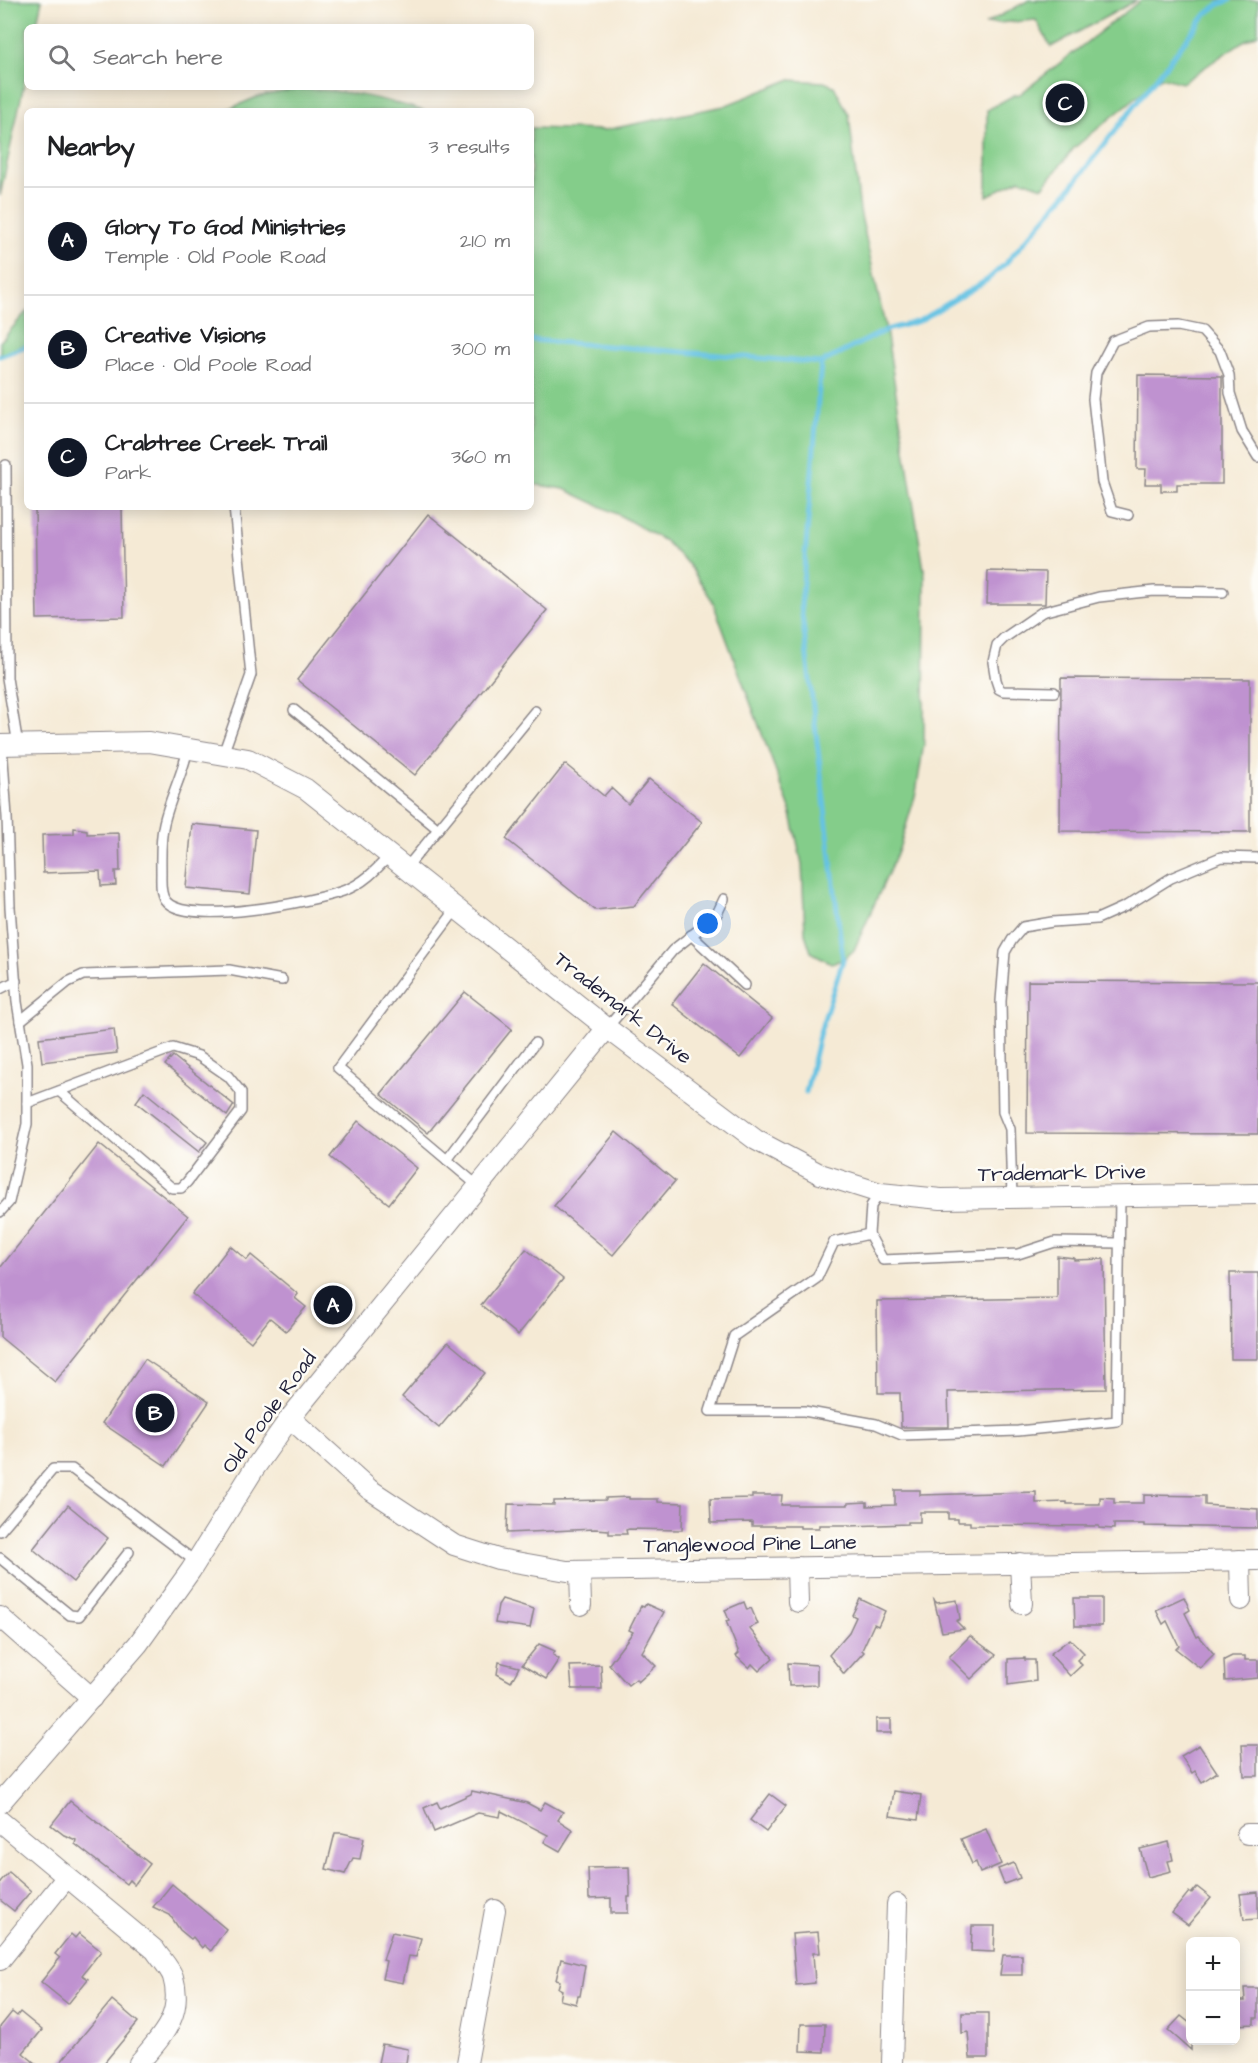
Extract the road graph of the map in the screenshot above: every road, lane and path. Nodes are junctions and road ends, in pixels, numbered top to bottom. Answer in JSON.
{"nodes":[{"id":1,"x":1258,"y":457,"type":"edge"},
{"id":2,"x":6,"y":465,"type":"dead end"},
{"id":3,"x":234,"y":510,"type":"edge"},
{"id":4,"x":1128,"y":515,"type":"dead end"},
{"id":5,"x":1223,"y":592,"type":"dead end"},
{"id":6,"x":1054,"y":692,"type":"dead end"},
{"id":7,"x":294,"y":710,"type":"dead end"},
{"id":8,"x":535,"y":711,"type":"dead end"},
{"id":9,"x":7,"y":745,"type":"edge"},
{"id":10,"x":188,"y":748,"type":"junction"},
{"id":11,"x":223,"y":754,"type":"junction"},
{"id":12,"x":438,"y":829,"type":"junction"},
{"id":13,"x":390,"y":855,"type":"junction"},
{"id":14,"x":1258,"y":858,"type":"edge"},
{"id":15,"x":407,"y":867,"type":"junction"},
{"id":16,"x":724,"y":899,"type":"dead end"},
{"id":17,"x":457,"y":908,"type":"junction"},
{"id":18,"x":691,"y":936,"type":"junction"},
{"id":19,"x":282,"y":980,"type":"dead end"},
{"id":20,"x":16,"y":981,"type":"junction"},
{"id":21,"x":745,"y":985,"type":"dead end"},
{"id":22,"x":0,"y":989,"type":"edge"},
{"id":23,"x":20,"y":1021,"type":"junction"},
{"id":24,"x":607,"y":1028,"type":"junction"},
{"id":25,"x":535,"y":1043,"type":"dead end"},
{"id":26,"x":59,"y":1091,"type":"junction"},
{"id":27,"x":27,"y":1103,"type":"junction"},
{"id":28,"x":447,"y":1160,"type":"junction"},
{"id":29,"x":478,"y":1186,"type":"junction"},
{"id":30,"x":880,"y":1193,"type":"junction"},
{"id":31,"x":1258,"y":1194,"type":"edge"},
{"id":32,"x":1120,"y":1196,"type":"junction"},
{"id":33,"x":1012,"y":1198,"type":"junction"},
{"id":34,"x":0,"y":1212,"type":"edge"},
{"id":35,"x":869,"y":1234,"type":"junction"},
{"id":36,"x":1119,"y":1243,"type":"junction"},
{"id":37,"x":290,"y":1418,"type":"junction"},
{"id":38,"x":0,"y":1531,"type":"edge"},
{"id":39,"x":129,"y":1552,"type":"dead end"},
{"id":40,"x":0,"y":1558,"type":"edge"},
{"id":41,"x":1249,"y":1560,"type":"edge"},
{"id":42,"x":196,"y":1562,"type":"junction"},
{"id":43,"x":1020,"y":1563,"type":"junction"},
{"id":44,"x":798,"y":1567,"type":"junction"},
{"id":45,"x":580,"y":1571,"type":"junction"},
{"id":46,"x":1241,"y":1600,"type":"dead end"},
{"id":47,"x":798,"y":1602,"type":"dead end"},
{"id":48,"x":1022,"y":1604,"type":"dead end"},
{"id":49,"x":581,"y":1605,"type":"dead end"},
{"id":50,"x":0,"y":1617,"type":"edge"},
{"id":51,"x":92,"y":1698,"type":"junction"},
{"id":52,"x":0,"y":1803,"type":"edge"},
{"id":53,"x":0,"y":1821,"type":"edge"},
{"id":54,"x":66,"y":1878,"type":"junction"},
{"id":55,"x":897,"y":1904,"type":"dead end"},
{"id":56,"x":495,"y":1910,"type":"dead end"},
{"id":57,"x":0,"y":1960,"type":"edge"},
{"id":58,"x":139,"y":2063,"type":"edge"},
{"id":59,"x":467,"y":2063,"type":"edge"},
{"id":60,"x":892,"y":2063,"type":"edge"}],
"edges":[{"from":1,"to":4,"type":"lane"},
{"from":2,"to":9,"type":"lane"},
{"from":3,"to":11,"type":"lane"},
{"from":5,"to":6,"type":"lane"},
{"from":7,"to":12,"type":"lane"},
{"from":8,"to":12,"type":"lane"},
{"from":9,"to":10,"type":"street","name":"Trademark Drive"},
{"from":9,"to":20,"type":"lane"},
{"from":10,"to":11,"type":"street","name":"Trademark Drive"},
{"from":10,"to":13,"type":"lane"},
{"from":11,"to":13,"type":"street","name":"Trademark Drive"},
{"from":12,"to":15,"type":"lane"},
{"from":13,"to":15,"type":"street","name":"Trademark Drive"},
{"from":14,"to":33,"type":"lane"},
{"from":15,"to":17,"type":"street","name":"Trademark Drive"},
{"from":16,"to":18,"type":"lane"},
{"from":17,"to":24,"type":"street","name":"Trademark Drive"},
{"from":17,"to":28,"type":"lane"},
{"from":18,"to":21,"type":"lane"},
{"from":18,"to":24,"type":"lane"},
{"from":19,"to":23,"type":"lane"},
{"from":20,"to":22,"type":"lane"},
{"from":20,"to":23,"type":"lane"},
{"from":23,"to":27,"type":"lane"},
{"from":24,"to":29,"type":"street","name":"Old Poole Road"},
{"from":24,"to":30,"type":"street","name":"Trademark Drive"},
{"from":25,"to":28,"type":"lane"},
{"from":26,"to":26,"type":"lane"},
{"from":26,"to":27,"type":"lane"},
{"from":27,"to":34,"type":"lane"},
{"from":28,"to":29,"type":"lane"},
{"from":29,"to":37,"type":"street","name":"Old Poole Road"},
{"from":30,"to":33,"type":"street","name":"Trademark Drive"},
{"from":30,"to":35,"type":"lane"},
{"from":31,"to":32,"type":"street","name":"Trademark Drive"},
{"from":32,"to":33,"type":"street","name":"Trademark Drive"},
{"from":32,"to":36,"type":"lane"},
{"from":35,"to":36,"type":"lane"},
{"from":35,"to":36,"type":"lane"},
{"from":37,"to":42,"type":"street","name":"Old Poole Road"},
{"from":37,"to":45,"type":"street","name":"Tanglewood Pine Lane"},
{"from":38,"to":42,"type":"lane"},
{"from":39,"to":40,"type":"lane"},
{"from":41,"to":43,"type":"street","name":"Tanglewood Pine Lane"},
{"from":41,"to":46,"type":"street"},
{"from":42,"to":51,"type":"street","name":"Old Poole Road"},
{"from":43,"to":44,"type":"street","name":"Tanglewood Pine Lane"},
{"from":43,"to":48,"type":"street"},
{"from":44,"to":45,"type":"street","name":"Tanglewood Pine Lane"},
{"from":44,"to":47,"type":"street"},
{"from":45,"to":49,"type":"street"},
{"from":50,"to":51,"type":"street"},
{"from":51,"to":52,"type":"street","name":"Old Poole Road"},
{"from":53,"to":54,"type":"street"},
{"from":54,"to":57,"type":"street"},
{"from":54,"to":58,"type":"street"},
{"from":55,"to":60,"type":"street"},
{"from":56,"to":59,"type":"street"}]}
